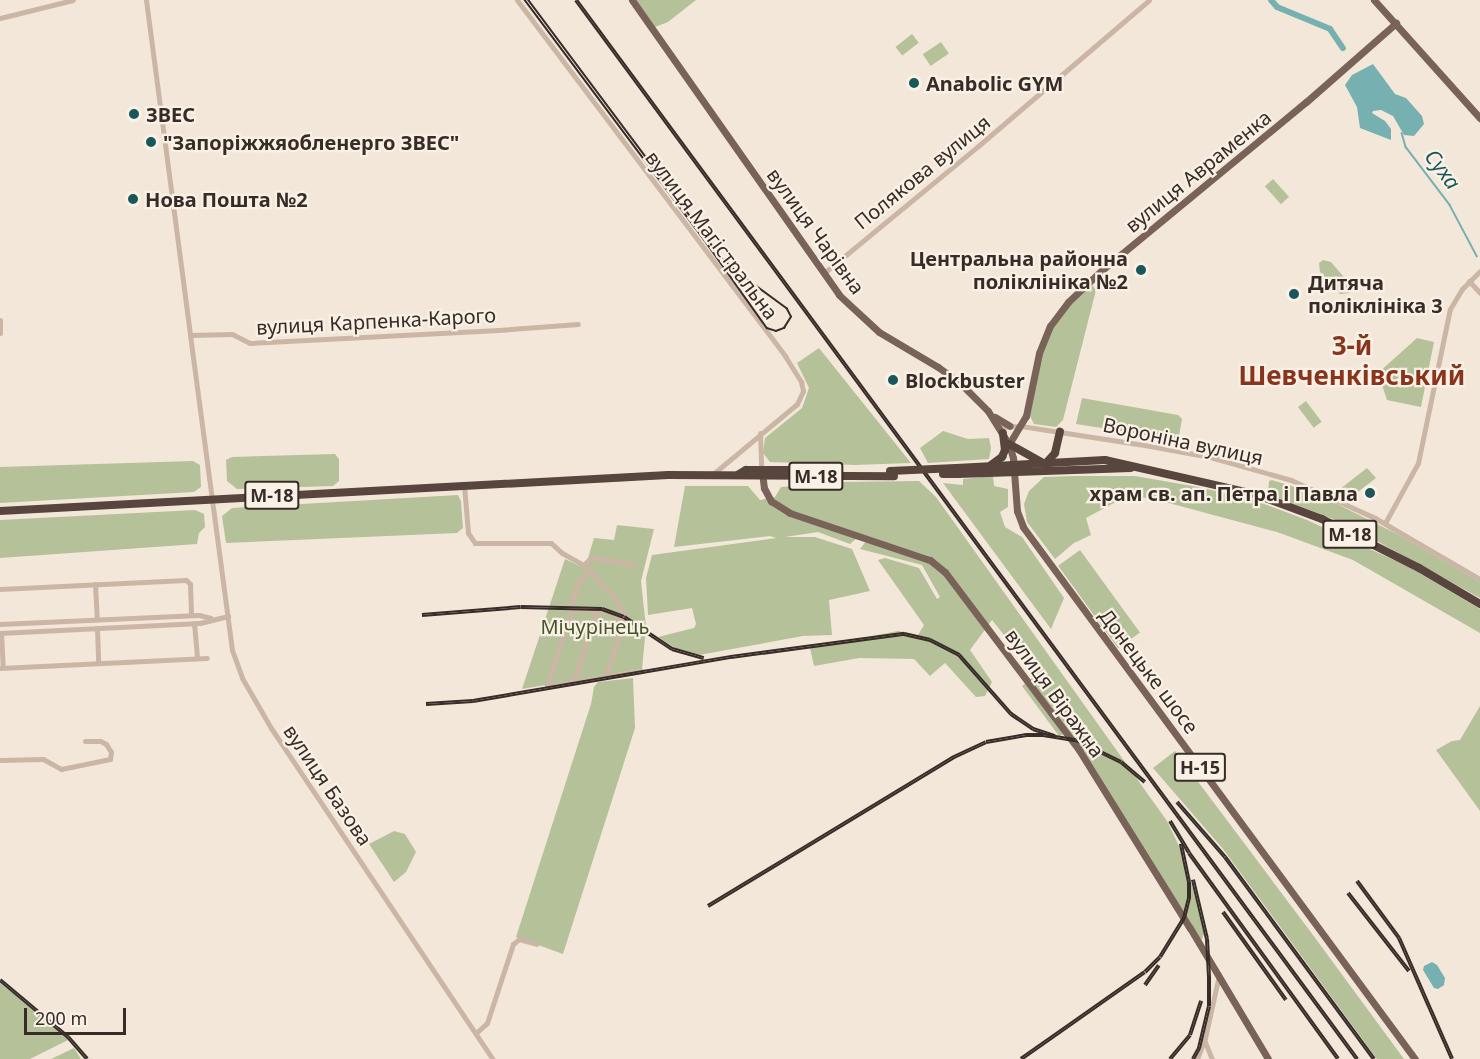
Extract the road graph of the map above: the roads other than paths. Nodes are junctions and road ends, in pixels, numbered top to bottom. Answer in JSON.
{"nodes":[{"id":1,"x":35,"y":0,"type":"edge"},
{"id":2,"x":73,"y":0,"type":"edge"},
{"id":3,"x":146,"y":0,"type":"edge"},
{"id":4,"x":517,"y":0,"type":"edge"},
{"id":5,"x":632,"y":0,"type":"edge"},
{"id":6,"x":1149,"y":0,"type":"edge"},
{"id":7,"x":1374,"y":0,"type":"edge"},
{"id":8,"x":36,"y":9,"type":"junction"},
{"id":9,"x":0,"y":18,"type":"edge"},
{"id":10,"x":1396,"y":23,"type":"junction"},
{"id":11,"x":1480,"y":118,"type":"edge"},
{"id":12,"x":1480,"y":271,"type":"edge"},
{"id":13,"x":824,"y":273,"type":"junction"},
{"id":14,"x":1469,"y":281,"type":"junction"},
{"id":15,"x":1480,"y":293,"type":"edge"},
{"id":16,"x":0,"y":320,"type":"edge"},
{"id":17,"x":578,"y":324,"type":"dead end"},
{"id":18,"x":0,"y":333,"type":"edge"},
{"id":19,"x":190,"y":335,"type":"junction"},
{"id":20,"x":988,"y":411,"type":"junction"},
{"id":21,"x":1010,"y":426,"type":"junction"},
{"id":22,"x":1021,"y":426,"type":"junction"},
{"id":23,"x":1001,"y":430,"type":"junction"},
{"id":24,"x":1060,"y":432,"type":"junction"},
{"id":25,"x":760,"y":433,"type":"junction"},
{"id":26,"x":1009,"y":444,"type":"junction"},
{"id":27,"x":1056,"y":446,"type":"junction"},
{"id":28,"x":1075,"y":461,"type":"junction"},
{"id":29,"x":1044,"y":462,"type":"junction"},
{"id":30,"x":990,"y":466,"type":"junction"},
{"id":31,"x":1014,"y":468,"type":"junction"},
{"id":32,"x":1132,"y":468,"type":"junction"},
{"id":33,"x":957,"y":471,"type":"junction"},
{"id":34,"x":762,"y":473,"type":"junction"},
{"id":35,"x":713,"y":474,"type":"junction"},
{"id":36,"x":464,"y":485,"type":"junction"},
{"id":37,"x":214,"y":499,"type":"junction"},
{"id":38,"x":0,"y":511,"type":"edge"},
{"id":39,"x":1385,"y":523,"type":"junction"},
{"id":40,"x":584,"y":565,"type":"junction"},
{"id":41,"x":634,"y":565,"type":"dead end"},
{"id":42,"x":589,"y":570,"type":"junction"},
{"id":43,"x":1480,"y":579,"type":"edge"},
{"id":44,"x":95,"y":584,"type":"junction"},
{"id":45,"x":0,"y":589,"type":"edge"},
{"id":46,"x":1480,"y":604,"type":"edge"},
{"id":47,"x":571,"y":605,"type":"dead end"},
{"id":48,"x":596,"y":611,"type":"dead end"},
{"id":49,"x":191,"y":615,"type":"junction"},
{"id":50,"x":228,"y":616,"type":"junction"},
{"id":51,"x":211,"y":618,"type":"junction"},
{"id":52,"x":0,"y":619,"type":"edge"},
{"id":53,"x":97,"y":619,"type":"junction"},
{"id":54,"x":624,"y":619,"type":"junction"},
{"id":55,"x":194,"y":623,"type":"junction"},
{"id":56,"x":0,"y":624,"type":"edge"},
{"id":57,"x":97,"y":628,"type":"junction"},
{"id":58,"x":1,"y":633,"type":"edge"},
{"id":59,"x":197,"y":658,"type":"junction"},
{"id":60,"x":207,"y":658,"type":"dead end"},
{"id":61,"x":98,"y":663,"type":"junction"},
{"id":62,"x":2,"y":667,"type":"edge"},
{"id":63,"x":642,"y":671,"type":"dead end"},
{"id":64,"x":606,"y":676,"type":"junction"},
{"id":65,"x":574,"y":681,"type":"junction"},
{"id":66,"x":86,"y":741,"type":"dead end"},
{"id":67,"x":0,"y":760,"type":"edge"},
{"id":68,"x":537,"y":944,"type":"dead end"},
{"id":69,"x":1218,"y":975,"type":"junction"},
{"id":70,"x":476,"y":1033,"type":"junction"},
{"id":71,"x":1205,"y":1038,"type":"junction"},
{"id":72,"x":1208,"y":1052,"type":"junction"},
{"id":73,"x":1198,"y":1056,"type":"edge"},
{"id":74,"x":493,"y":1059,"type":"edge"},
{"id":75,"x":1212,"y":1059,"type":"edge"},
{"id":76,"x":1268,"y":1059,"type":"edge"},
{"id":77,"x":1415,"y":1059,"type":"edge"}],
"edges":[{"from":1,"to":8,"type":"street"},
{"from":2,"to":8,"type":"street"},
{"from":3,"to":19,"type":"street"},
{"from":4,"to":25,"type":"street","name":"вулиця Магістральна"},
{"from":5,"to":13,"type":"main road","name":"вулиця Чарівна"},
{"from":6,"to":13,"type":"street","name":"Полякова вулиця"},
{"from":7,"to":10,"type":"main road"},
{"from":8,"to":9,"type":"street"},
{"from":10,"to":11,"type":"main road"},
{"from":10,"to":22,"type":"main road","name":"вулиця Авраменка"},
{"from":12,"to":14,"type":"street"},
{"from":13,"to":20,"type":"main road","name":"вулиця Чарівна"},
{"from":14,"to":15,"type":"street"},
{"from":14,"to":39,"type":"street"},
{"from":16,"to":18,"type":"street"},
{"from":17,"to":19,"type":"street","name":"вулиця Карпенка-Карого"},
{"from":19,"to":37,"type":"street"},
{"from":20,"to":21,"type":"main road"},
{"from":20,"to":23,"type":"main road","name":"вулиця Чарівна"},
{"from":21,"to":22,"type":"street","name":"Вороніна вулиця"},
{"from":21,"to":23,"type":"street","name":"Вороніна вулиця"},
{"from":22,"to":24,"type":"street","name":"Вороніна вулиця"},
{"from":22,"to":26,"type":"main road","name":"вулиця Авраменка"},
{"from":23,"to":26,"type":"main road","name":"вулиця Чарівна"},
{"from":23,"to":30,"type":"highway"},
{"from":24,"to":27,"type":"highway"},
{"from":24,"to":39,"type":"street","name":"Вороніна вулиця"},
{"from":25,"to":34,"type":"street","name":"вулиця Віражна"},
{"from":25,"to":35,"type":"street","name":"вулиця Магістральна"},
{"from":26,"to":29,"type":"highway"},
{"from":26,"to":31,"type":"main road","name":"Донецьке шосе"},
{"from":27,"to":28,"type":"highway"},
{"from":27,"to":29,"type":"highway"},
{"from":28,"to":29,"type":"highway","number":"М-18"},
{"from":28,"to":32,"type":"highway","number":"М-18"},
{"from":29,"to":31,"type":"highway","number":"М-18"},
{"from":30,"to":31,"type":"highway","number":"М-18"},
{"from":30,"to":33,"type":"highway","number":"М-18"},
{"from":31,"to":32,"type":"highway","number":"М-18"},
{"from":31,"to":33,"type":"highway","number":"М-18"},
{"from":31,"to":77,"type":"main road","name":"Донецьке шосе","number":"Н-15"},
{"from":32,"to":46,"type":"highway","number":"М-18"},
{"from":33,"to":34,"type":"highway","number":"М-18","bridge":true},
{"from":34,"to":35,"type":"highway","number":"М-18"},
{"from":34,"to":69,"type":"main road","name":"вулиця Віражна"},
{"from":35,"to":36,"type":"highway","number":"М-18"},
{"from":36,"to":37,"type":"highway","number":"М-18"},
{"from":36,"to":40,"type":"street"},
{"from":37,"to":38,"type":"highway","number":"М-18"},
{"from":37,"to":50,"type":"street","name":"вулиця Базова"},
{"from":39,"to":43,"type":"street","name":"Вороніна вулиця"},
{"from":40,"to":41,"type":"street"},
{"from":40,"to":42,"type":"street"},
{"from":42,"to":47,"type":"street"},
{"from":42,"to":54,"type":"street"},
{"from":44,"to":45,"type":"street"},
{"from":44,"to":49,"type":"street"},
{"from":44,"to":53,"type":"street"},
{"from":48,"to":65,"type":"street"},
{"from":49,"to":51,"type":"street"},
{"from":49,"to":53,"type":"street"},
{"from":50,"to":51,"type":"street"},
{"from":50,"to":70,"type":"street","name":"вулиця Базова"},
{"from":51,"to":55,"type":"street"},
{"from":52,"to":56,"type":"street"},
{"from":53,"to":56,"type":"street"},
{"from":54,"to":64,"type":"street"},
{"from":54,"to":65,"type":"street"},
{"from":55,"to":57,"type":"street"},
{"from":55,"to":59,"type":"street"},
{"from":57,"to":58,"type":"street"},
{"from":57,"to":61,"type":"street"},
{"from":58,"to":62,"type":"street"},
{"from":59,"to":60,"type":"street"},
{"from":59,"to":61,"type":"street"},
{"from":61,"to":62,"type":"street"},
{"from":63,"to":64,"type":"street"},
{"from":64,"to":65,"type":"street"},
{"from":66,"to":67,"type":"street"},
{"from":68,"to":70,"type":"street"},
{"from":69,"to":71,"type":"street"},
{"from":69,"to":76,"type":"main road","name":"вулиця Віражна"},
{"from":70,"to":74,"type":"street","name":"вулиця Базова"},
{"from":71,"to":72,"type":"street"},
{"from":71,"to":73,"type":"street"},
{"from":72,"to":73,"type":"street"},
{"from":72,"to":75,"type":"street"}]}
